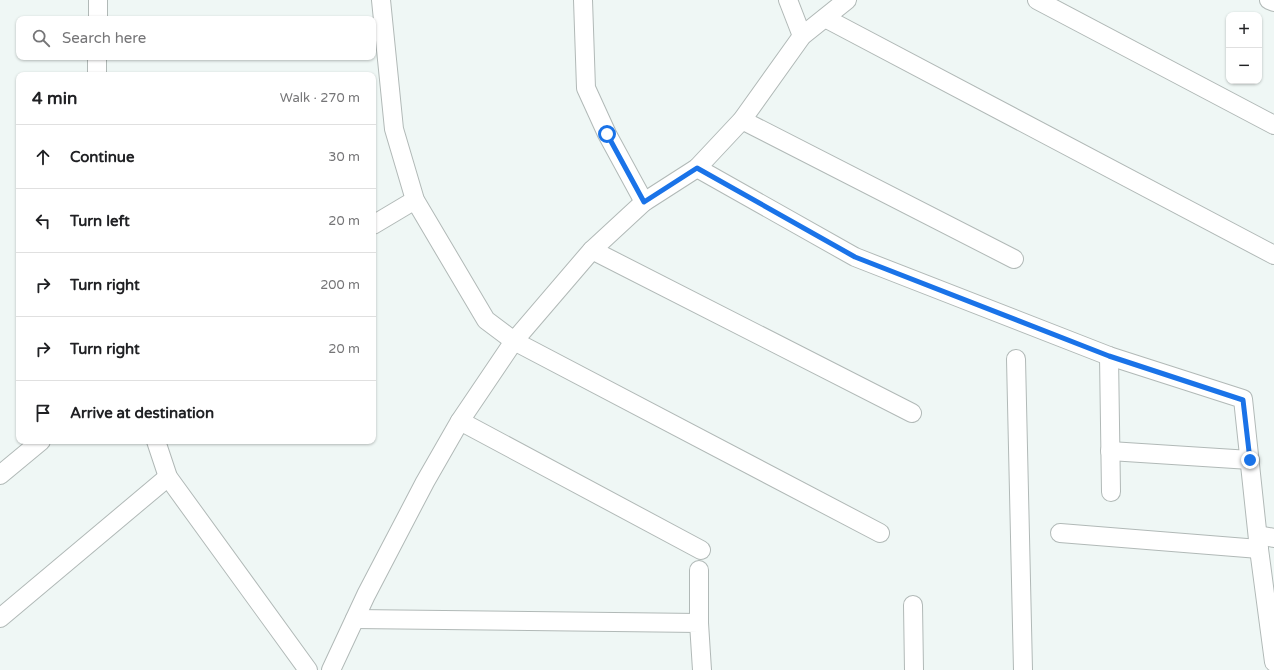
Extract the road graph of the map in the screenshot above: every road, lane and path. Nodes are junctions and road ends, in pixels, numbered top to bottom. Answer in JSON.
{"nodes":[{"id":1,"x":98,"y":0,"type":"edge"},
{"id":2,"x":381,"y":0,"type":"edge"},
{"id":3,"x":583,"y":0,"type":"edge"},
{"id":4,"x":788,"y":0,"type":"edge"},
{"id":5,"x":847,"y":0,"type":"edge"},
{"id":6,"x":1037,"y":0,"type":"edge"},
{"id":7,"x":1269,"y":0,"type":"edge"},
{"id":8,"x":1274,"y":2,"type":"edge"},
{"id":9,"x":98,"y":16,"type":"edge"},
{"id":10,"x":825,"y":18,"type":"junction"},
{"id":11,"x":802,"y":36,"type":"junction"},
{"id":12,"x":97,"y":60,"type":"edge"},
{"id":13,"x":97,"y":72,"type":"edge"},
{"id":14,"x":742,"y":120,"type":"junction"},
{"id":15,"x":1274,"y":125,"type":"edge"},
{"id":16,"x":697,"y":168,"type":"junction"},
{"id":17,"x":415,"y":200,"type":"junction"},
{"id":18,"x":644,"y":202,"type":"junction"},
{"id":19,"x":376,"y":223,"type":"edge"},
{"id":20,"x":592,"y":250,"type":"junction"},
{"id":21,"x":1274,"y":255,"type":"edge"},
{"id":22,"x":1014,"y":259,"type":"dead end"},
{"id":23,"x":514,"y":341,"type":"junction"},
{"id":24,"x":1109,"y":356,"type":"junction"},
{"id":25,"x":1016,"y":359,"type":"dead end"},
{"id":26,"x":912,"y":413,"type":"dead end"},
{"id":27,"x":460,"y":421,"type":"junction"},
{"id":28,"x":37,"y":444,"type":"edge"},
{"id":29,"x":157,"y":444,"type":"edge"},
{"id":30,"x":1110,"y":451,"type":"junction"},
{"id":31,"x":1250,"y":460,"type":"junction"},
{"id":32,"x":0,"y":475,"type":"edge"},
{"id":33,"x":168,"y":476,"type":"junction"},
{"id":34,"x":1111,"y":492,"type":"dead end"},
{"id":35,"x":880,"y":533,"type":"dead end"},
{"id":36,"x":1060,"y":533,"type":"dead end"},
{"id":37,"x":1264,"y":541,"type":"edge"},
{"id":38,"x":701,"y":550,"type":"dead end"},
{"id":39,"x":699,"y":570,"type":"dead end"},
{"id":40,"x":913,"y":605,"type":"dead end"},
{"id":41,"x":0,"y":618,"type":"edge"},
{"id":42,"x":355,"y":619,"type":"junction"},
{"id":43,"x":699,"y":623,"type":"junction"},
{"id":44,"x":1274,"y":662,"type":"edge"},
{"id":45,"x":308,"y":670,"type":"edge"},
{"id":46,"x":331,"y":670,"type":"edge"},
{"id":47,"x":702,"y":670,"type":"edge"},
{"id":48,"x":914,"y":670,"type":"edge"},
{"id":49,"x":1023,"y":670,"type":"edge"}],
"edges":[{"from":1,"to":9,"type":"street"},
{"from":2,"to":17,"type":"street"},
{"from":3,"to":18,"type":"street"},
{"from":4,"to":11,"type":"street"},
{"from":5,"to":10,"type":"street"},
{"from":6,"to":15,"type":"street"},
{"from":7,"to":8,"type":"street"},
{"from":10,"to":11,"type":"street"},
{"from":10,"to":21,"type":"street"},
{"from":11,"to":14,"type":"street"},
{"from":12,"to":13,"type":"street"},
{"from":14,"to":16,"type":"street"},
{"from":14,"to":22,"type":"street"},
{"from":16,"to":18,"type":"street"},
{"from":16,"to":24,"type":"street"},
{"from":17,"to":19,"type":"street"},
{"from":17,"to":23,"type":"street"},
{"from":18,"to":20,"type":"street"},
{"from":20,"to":23,"type":"street"},
{"from":20,"to":26,"type":"street"},
{"from":23,"to":27,"type":"street"},
{"from":23,"to":35,"type":"street"},
{"from":24,"to":30,"type":"street"},
{"from":24,"to":31,"type":"street"},
{"from":25,"to":49,"type":"street"},
{"from":27,"to":38,"type":"street"},
{"from":27,"to":42,"type":"street"},
{"from":28,"to":32,"type":"street"},
{"from":29,"to":33,"type":"street"},
{"from":30,"to":31,"type":"street"},
{"from":30,"to":34,"type":"street"},
{"from":31,"to":37,"type":"street"},
{"from":33,"to":41,"type":"street"},
{"from":33,"to":45,"type":"street"},
{"from":36,"to":37,"type":"street"},
{"from":37,"to":44,"type":"street"},
{"from":39,"to":43,"type":"street"},
{"from":40,"to":48,"type":"street"},
{"from":42,"to":43,"type":"street"},
{"from":42,"to":46,"type":"street"},
{"from":43,"to":47,"type":"street"}]}
